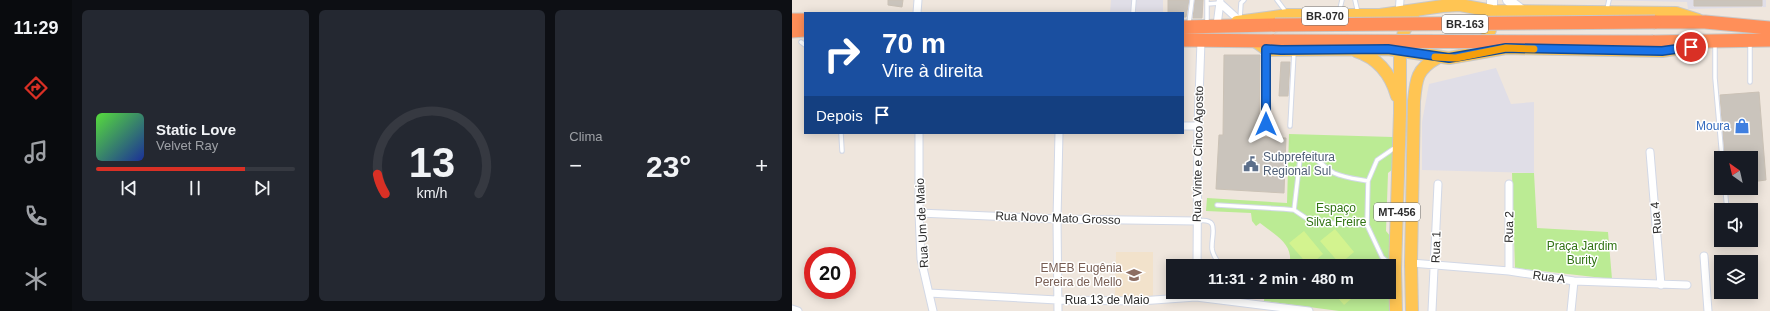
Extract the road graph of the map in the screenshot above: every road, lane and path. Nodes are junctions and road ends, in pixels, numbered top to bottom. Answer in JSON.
{"nodes":[{"id":1,"x":918,"y":0,"type":"edge"},
{"id":2,"x":1134,"y":0,"type":"edge"},
{"id":3,"x":1192,"y":0,"type":"edge"},
{"id":4,"x":1244,"y":0,"type":"edge"},
{"id":5,"x":1277,"y":0,"type":"edge"},
{"id":6,"x":1342,"y":0,"type":"edge"},
{"id":7,"x":1355,"y":0,"type":"edge"},
{"id":8,"x":1400,"y":0,"type":"edge"},
{"id":9,"x":1508,"y":0,"type":"edge"},
{"id":10,"x":1609,"y":0,"type":"edge"},
{"id":11,"x":1207,"y":2,"type":"edge"},
{"id":12,"x":1220,"y":2,"type":"edge"},
{"id":13,"x":1463,"y":2,"type":"edge"},
{"id":14,"x":1492,"y":6,"type":"edge"},
{"id":15,"x":1428,"y":8,"type":"junction"},
{"id":16,"x":917,"y":12,"type":"edge"},
{"id":17,"x":1133,"y":12,"type":"edge"},
{"id":18,"x":1524,"y":12,"type":"junction"},
{"id":19,"x":1607,"y":12,"type":"junction"},
{"id":20,"x":1400,"y":13,"type":"junction"},
{"id":21,"x":1288,"y":15,"type":"junction"},
{"id":22,"x":1339,"y":16,"type":"junction"},
{"id":23,"x":1359,"y":16,"type":"junction"},
{"id":24,"x":792,"y":20,"type":"edge"},
{"id":25,"x":804,"y":20,"type":"edge"},
{"id":26,"x":1240,"y":22,"type":"junction"},
{"id":27,"x":1705,"y":22,"type":"junction"},
{"id":28,"x":1215,"y":26,"type":"junction"},
{"id":29,"x":1186,"y":27,"type":"edge"},
{"id":30,"x":792,"y":31,"type":"edge"},
{"id":31,"x":803,"y":36,"type":"edge"},
{"id":32,"x":1769,"y":38,"type":"edge"},
{"id":33,"x":1184,"y":40,"type":"edge"},
{"id":34,"x":1750,"y":40,"type":"junction"},
{"id":35,"x":1201,"y":41,"type":"junction"},
{"id":36,"x":1715,"y":41,"type":"junction"},
{"id":37,"x":1270,"y":45,"type":"junction"},
{"id":38,"x":1349,"y":49,"type":"junction"},
{"id":39,"x":1294,"y":50,"type":"junction"},
{"id":40,"x":1400,"y":51,"type":"junction"},
{"id":41,"x":1476,"y":54,"type":"junction"},
{"id":42,"x":1437,"y":58,"type":"junction"},
{"id":43,"x":1750,"y":82,"type":"dead end"},
{"id":44,"x":1400,"y":113,"type":"junction"},
{"id":45,"x":1266,"y":124,"type":"dead end"},
{"id":46,"x":1184,"y":126,"type":"edge"},
{"id":47,"x":1198,"y":126,"type":"junction"},
{"id":48,"x":1290,"y":126,"type":"dead end"},
{"id":49,"x":842,"y":134,"type":"edge"},
{"id":50,"x":919,"y":134,"type":"edge"},
{"id":51,"x":1059,"y":134,"type":"edge"},
{"id":52,"x":1399,"y":145,"type":"junction"},
{"id":53,"x":842,"y":151,"type":"dead end"},
{"id":54,"x":1721,"y":151,"type":"edge"},
{"id":55,"x":1650,"y":152,"type":"dead end"},
{"id":56,"x":1368,"y":181,"type":"junction"},
{"id":57,"x":1438,"y":184,"type":"dead end"},
{"id":58,"x":1510,"y":184,"type":"dead end"},
{"id":59,"x":1217,"y":205,"type":"dead end"},
{"id":60,"x":1294,"y":210,"type":"junction"},
{"id":61,"x":918,"y":213,"type":"junction"},
{"id":62,"x":1057,"y":219,"type":"junction"},
{"id":63,"x":1197,"y":221,"type":"junction"},
{"id":64,"x":1367,"y":225,"type":"junction"},
{"id":65,"x":1704,"y":256,"type":"dead end"},
{"id":66,"x":1197,"y":259,"type":"edge"},
{"id":67,"x":1216,"y":259,"type":"edge"},
{"id":68,"x":1384,"y":259,"type":"edge"},
{"id":69,"x":1395,"y":259,"type":"edge"},
{"id":70,"x":1411,"y":263,"type":"junction"},
{"id":71,"x":1435,"y":265,"type":"junction"},
{"id":72,"x":1509,"y":271,"type":"junction"},
{"id":73,"x":1574,"y":281,"type":"junction"},
{"id":74,"x":1661,"y":285,"type":"junction"},
{"id":75,"x":1687,"y":285,"type":"dead end"},
{"id":76,"x":929,"y":293,"type":"junction"},
{"id":77,"x":1166,"y":298,"type":"edge"},
{"id":78,"x":1224,"y":299,"type":"edge"},
{"id":79,"x":1396,"y":299,"type":"edge"},
{"id":80,"x":1057,"y":300,"type":"junction"},
{"id":81,"x":792,"y":309,"type":"edge"},
{"id":82,"x":798,"y":311,"type":"edge"},
{"id":83,"x":933,"y":311,"type":"edge"},
{"id":84,"x":1058,"y":311,"type":"edge"},
{"id":85,"x":1310,"y":311,"type":"edge"},
{"id":86,"x":1396,"y":311,"type":"edge"},
{"id":87,"x":1412,"y":311,"type":"edge"},
{"id":88,"x":1432,"y":311,"type":"edge"},
{"id":89,"x":1571,"y":311,"type":"edge"},
{"id":90,"x":1708,"y":311,"type":"edge"}],
"edges":[{"from":1,"to":16,"type":"street"},
{"from":2,"to":17,"type":"lane"},
{"from":3,"to":29,"type":"lane"},
{"from":4,"to":26,"type":"lane"},
{"from":5,"to":21,"type":"lane"},
{"from":6,"to":22,"type":"lane"},
{"from":7,"to":23,"type":"lane"},
{"from":8,"to":20,"type":"street"},
{"from":9,"to":18,"type":"street"},
{"from":10,"to":19,"type":"lane"},
{"from":11,"to":12,"type":"lane"},
{"from":11,"to":28,"type":"lane"},
{"from":12,"to":26,"type":"street"},
{"from":12,"to":28,"type":"street"},
{"from":13,"to":14,"type":"main road","number":"BR-070"},
{"from":13,"to":15,"type":"main road","number":"BR-070"},
{"from":14,"to":18,"type":"main road","number":"BR-070"},
{"from":14,"to":41,"type":"main road"},
{"from":15,"to":20,"type":"main road","number":"BR-070"},
{"from":15,"to":40,"type":"main road","number":"BR-070"},
{"from":18,"to":19,"type":"main road","number":"BR-070"},
{"from":19,"to":27,"type":"main road","number":"BR-070"},
{"from":20,"to":23,"type":"main road","number":"BR-070"},
{"from":21,"to":22,"type":"main road","number":"BR-070"},
{"from":21,"to":26,"type":"main road","number":"BR-070"},
{"from":22,"to":23,"type":"main road","number":"BR-070"},
{"from":24,"to":25,"type":"highway"},
{"from":26,"to":28,"type":"main road","number":"BR-070"},
{"from":27,"to":28,"type":"highway","number":"BR-163","bridge":true},
{"from":27,"to":32,"type":"highway","number":"BR-163"},
{"from":28,"to":29,"type":"highway","number":"BR-163"},
{"from":30,"to":31,"type":"highway"},
{"from":32,"to":34,"type":"highway","number":"BR-163"},
{"from":33,"to":35,"type":"highway","number":"BR-163"},
{"from":34,"to":36,"type":"highway","number":"BR-163"},
{"from":34,"to":43,"type":"lane"},
{"from":35,"to":37,"type":"highway","number":"BR-163"},
{"from":35,"to":47,"type":"street","name":"Rua Vinte e Cinco Agosto"},
{"from":36,"to":37,"type":"highway","number":"BR-163","bridge":true},
{"from":36,"to":41,"type":"main road"},
{"from":36,"to":54,"type":"lane"},
{"from":37,"to":39,"type":"main road"},
{"from":37,"to":45,"type":"lane"},
{"from":38,"to":39,"type":"main road"},
{"from":38,"to":40,"type":"main road"},
{"from":38,"to":44,"type":"main road","number":"MT-456"},
{"from":39,"to":48,"type":"lane"},
{"from":40,"to":42,"type":"main road"},
{"from":40,"to":44,"type":"main road","number":"MT-456"},
{"from":41,"to":42,"type":"main road"},
{"from":42,"to":70,"type":"main road","number":"MT-456"},
{"from":44,"to":52,"type":"main road","number":"MT-456"},
{"from":46,"to":47,"type":"street"},
{"from":47,"to":63,"type":"street","name":"Rua Vinte e Cinco Agosto"},
{"from":49,"to":53,"type":"lane"},
{"from":50,"to":61,"type":"street","name":"Rua Um de Maio"},
{"from":51,"to":62,"type":"street"},
{"from":52,"to":56,"type":"lane"},
{"from":52,"to":69,"type":"main road","number":"MT-456"},
{"from":55,"to":74,"type":"street","name":"Rua 4"},
{"from":56,"to":60,"type":"lane"},
{"from":56,"to":64,"type":"lane"},
{"from":57,"to":71,"type":"street","name":"Rua 1"},
{"from":58,"to":72,"type":"street","name":"Rua 2"},
{"from":59,"to":60,"type":"lane"},
{"from":60,"to":64,"type":"lane"},
{"from":61,"to":62,"type":"street","name":"Rua Novo Mato Grosso"},
{"from":61,"to":76,"type":"street","name":"Rua Um de Maio"},
{"from":62,"to":63,"type":"street","name":"Rua Novo Mato Grosso"},
{"from":62,"to":80,"type":"street"},
{"from":63,"to":66,"type":"street","name":"Rua Vinte e Cinco Agosto"},
{"from":63,"to":67,"type":"lane"},
{"from":64,"to":68,"type":"lane"},
{"from":65,"to":90,"type":"street"},
{"from":70,"to":71,"type":"street","name":"Rua A"},
{"from":70,"to":87,"type":"main road","number":"MT-456"},
{"from":71,"to":72,"type":"street","name":"Rua A"},
{"from":71,"to":88,"type":"street","name":"Rua 1"},
{"from":72,"to":73,"type":"street","name":"Rua A"},
{"from":73,"to":74,"type":"street","name":"Rua A"},
{"from":73,"to":89,"type":"street"},
{"from":74,"to":75,"type":"street","name":"Rua A"},
{"from":76,"to":80,"type":"street","name":"Rua 13 de Maio"},
{"from":76,"to":83,"type":"street","name":"Rua Um de Maio"},
{"from":77,"to":80,"type":"street","name":"Rua 13 de Maio"},
{"from":78,"to":85,"type":"street","name":"Rua 13 de Maio"},
{"from":79,"to":86,"type":"main road","number":"MT-456"},
{"from":80,"to":84,"type":"street"},
{"from":81,"to":82,"type":"street"}]}
